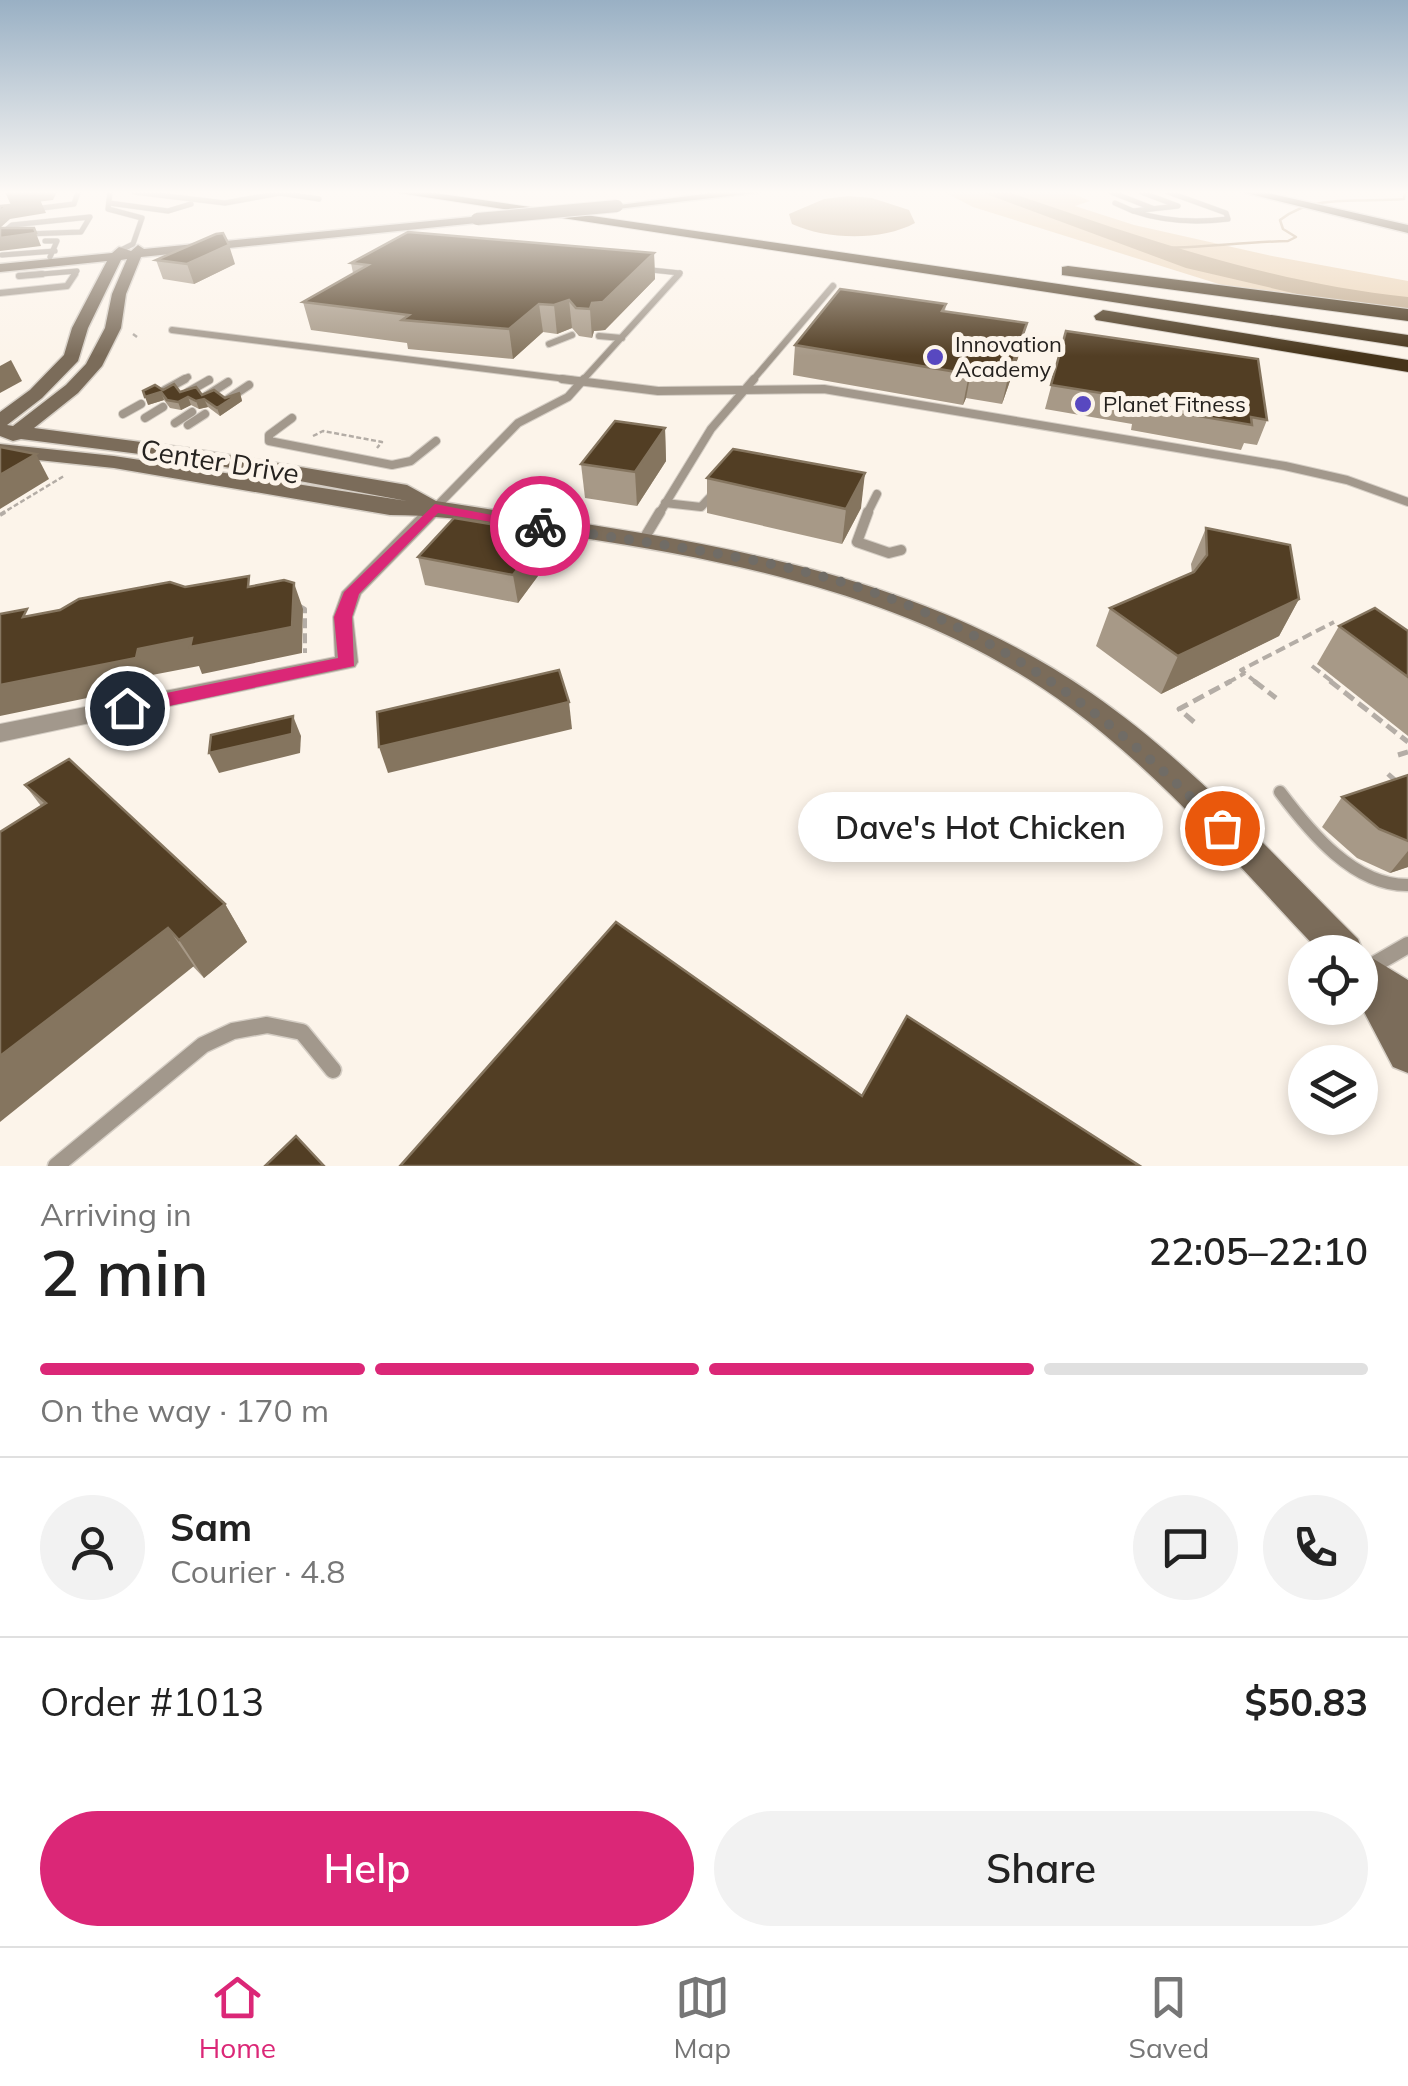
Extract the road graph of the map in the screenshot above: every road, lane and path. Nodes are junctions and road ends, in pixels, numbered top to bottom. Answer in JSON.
{"nodes":[{"id":1,"x":53,"y":246,"type":"edge"},
{"id":2,"x":130,"y":246,"type":"edge"},
{"id":3,"x":197,"y":246,"type":"edge"},
{"id":4,"x":716,"y":246,"type":"edge"},
{"id":5,"x":765,"y":246,"type":"edge"},
{"id":6,"x":807,"y":246,"type":"edge"},
{"id":7,"x":862,"y":246,"type":"edge"},
{"id":8,"x":51,"y":250,"type":"junction"},
{"id":9,"x":128,"y":251,"type":"junction"},
{"id":10,"x":2,"y":259,"type":"edge"},
{"id":11,"x":1000,"y":263,"type":"dead end"},
{"id":12,"x":638,"y":269,"type":"edge"},
{"id":13,"x":1053,"y":269,"type":"dead end"},
{"id":14,"x":19,"y":276,"type":"dead end"},
{"id":15,"x":832,"y":286,"type":"dead end"},
{"id":16,"x":0,"y":294,"type":"edge"},
{"id":17,"x":1056,"y":308,"type":"dead end"},
{"id":18,"x":1091,"y":314,"type":"dead end"},
{"id":19,"x":1408,"y":315,"type":"edge"},
{"id":20,"x":172,"y":330,"type":"dead end"},
{"id":21,"x":1408,"y":333,"type":"edge"},
{"id":22,"x":572,"y":335,"type":"dead end"},
{"id":23,"x":598,"y":336,"type":"dead end"},
{"id":24,"x":622,"y":338,"type":"junction"},
{"id":25,"x":1408,"y":341,"type":"edge"},
{"id":26,"x":549,"y":344,"type":"dead end"},
{"id":27,"x":1408,"y":366,"type":"edge"},
{"id":28,"x":192,"y":377,"type":"dead end"},
{"id":29,"x":213,"y":380,"type":"dead end"},
{"id":30,"x":583,"y":382,"type":"junction"},
{"id":31,"x":232,"y":383,"type":"dead end"},
{"id":32,"x":254,"y":386,"type":"dead end"},
{"id":33,"x":169,"y":390,"type":"edge"},
{"id":34,"x":744,"y":390,"type":"junction"},
{"id":35,"x":190,"y":394,"type":"edge"},
{"id":36,"x":211,"y":397,"type":"edge"},
{"id":37,"x":232,"y":400,"type":"edge"},
{"id":38,"x":146,"y":404,"type":"edge"},
{"id":39,"x":167,"y":408,"type":"edge"},
{"id":40,"x":188,"y":411,"type":"dead end"},
{"id":41,"x":210,"y":414,"type":"edge"},
{"id":42,"x":127,"y":415,"type":"dead end"},
{"id":43,"x":292,"y":418,"type":"dead end"},
{"id":44,"x":150,"y":419,"type":"dead end"},
{"id":45,"x":170,"y":422,"type":"dead end"},
{"id":46,"x":193,"y":425,"type":"dead end"},
{"id":47,"x":3,"y":435,"type":"edge"},
{"id":48,"x":436,"y":441,"type":"dead end"},
{"id":49,"x":78,"y":468,"type":"dead end"},
{"id":50,"x":726,"y":478,"type":"edge"},
{"id":51,"x":877,"y":494,"type":"dead end"},
{"id":52,"x":1408,"y":502,"type":"edge"},
{"id":53,"x":665,"y":503,"type":"junction"},
{"id":54,"x":435,"y":508,"type":"junction"},
{"id":55,"x":0,"y":515,"type":"edge"},
{"id":56,"x":642,"y":543,"type":"junction"},
{"id":57,"x":901,"y":550,"type":"dead end"},
{"id":58,"x":296,"y":604,"type":"edge"},
{"id":59,"x":1334,"y":622,"type":"dead end"},
{"id":60,"x":305,"y":656,"type":"dead end"},
{"id":61,"x":1312,"y":666,"type":"dead end"},
{"id":62,"x":1245,"y":673,"type":"junction"},
{"id":63,"x":1276,"y":698,"type":"dead end"},
{"id":64,"x":1194,"y":722,"type":"dead end"},
{"id":65,"x":0,"y":734,"type":"edge"},
{"id":66,"x":1408,"y":742,"type":"edge"},
{"id":67,"x":1408,"y":752,"type":"edge"},
{"id":68,"x":1398,"y":755,"type":"dead end"},
{"id":69,"x":1388,"y":774,"type":"dead end"},
{"id":70,"x":1407,"y":790,"type":"edge"},
{"id":71,"x":1280,"y":792,"type":"dead end"},
{"id":72,"x":1408,"y":885,"type":"edge"},
{"id":73,"x":1328,"y":935,"type":"edge"},
{"id":74,"x":1408,"y":945,"type":"edge"},
{"id":75,"x":1378,"y":955,"type":"edge"},
{"id":76,"x":1378,"y":980,"type":"edge"},
{"id":77,"x":1378,"y":1001,"type":"edge"},
{"id":78,"x":1408,"y":1004,"type":"edge"},
{"id":79,"x":1408,"y":1052,"type":"edge"},
{"id":80,"x":333,"y":1070,"type":"dead end"},
{"id":81,"x":56,"y":1166,"type":"edge"}],
"edges":[{"from":1,"to":8,"type":"lane"},
{"from":2,"to":9,"type":"lane"},
{"from":3,"to":9,"type":"main road","bridge":true},
{"from":4,"to":17,"type":"highway"},
{"from":5,"to":25,"type":"highway"},
{"from":6,"to":21,"type":"highway"},
{"from":7,"to":11,"type":"highway"},
{"from":8,"to":9,"type":"main road"},
{"from":8,"to":10,"type":"main road"},
{"from":9,"to":10,"type":"main road"},
{"from":9,"to":47,"type":"main road"},
{"from":9,"to":47,"type":"main road"},
{"from":12,"to":24,"type":"lane"},
{"from":13,"to":19,"type":"highway"},
{"from":14,"to":16,"type":"lane"},
{"from":15,"to":34,"type":"lane"},
{"from":18,"to":27,"type":"highway"},
{"from":20,"to":30,"type":"lane"},
{"from":22,"to":26,"type":"lane"},
{"from":23,"to":24,"type":"lane"},
{"from":24,"to":30,"type":"lane"},
{"from":28,"to":33,"type":"lane"},
{"from":29,"to":35,"type":"lane"},
{"from":30,"to":34,"type":"lane"},
{"from":30,"to":54,"type":"lane"},
{"from":31,"to":36,"type":"lane"},
{"from":32,"to":37,"type":"lane"},
{"from":34,"to":52,"type":"lane"},
{"from":34,"to":53,"type":"lane"},
{"from":38,"to":42,"type":"lane"},
{"from":39,"to":44,"type":"lane"},
{"from":40,"to":45,"type":"lane"},
{"from":41,"to":46,"type":"lane"},
{"from":43,"to":48,"type":"lane"},
{"from":47,"to":54,"type":"main road","name":"Center Drive"},
{"from":49,"to":55,"type":"path"},
{"from":50,"to":53,"type":"lane"},
{"from":51,"to":57,"type":"lane"},
{"from":53,"to":56,"type":"lane"},
{"from":54,"to":56,"type":"main road","name":"Center Drive"},
{"from":54,"to":65,"type":"street"},
{"from":56,"to":73,"type":"main road","name":"Center Drive"},
{"from":58,"to":60,"type":"path"},
{"from":59,"to":62,"type":"path"},
{"from":61,"to":66,"type":"path"},
{"from":62,"to":63,"type":"path"},
{"from":62,"to":64,"type":"path"},
{"from":67,"to":68,"type":"path"},
{"from":69,"to":70,"type":"path"},
{"from":71,"to":72,"type":"lane"},
{"from":74,"to":75,"type":"lane"},
{"from":76,"to":78,"type":"main road","name":"Center Drive"},
{"from":77,"to":79,"type":"main road","name":"Center Drive"},
{"from":80,"to":81,"type":"lane"}]}
